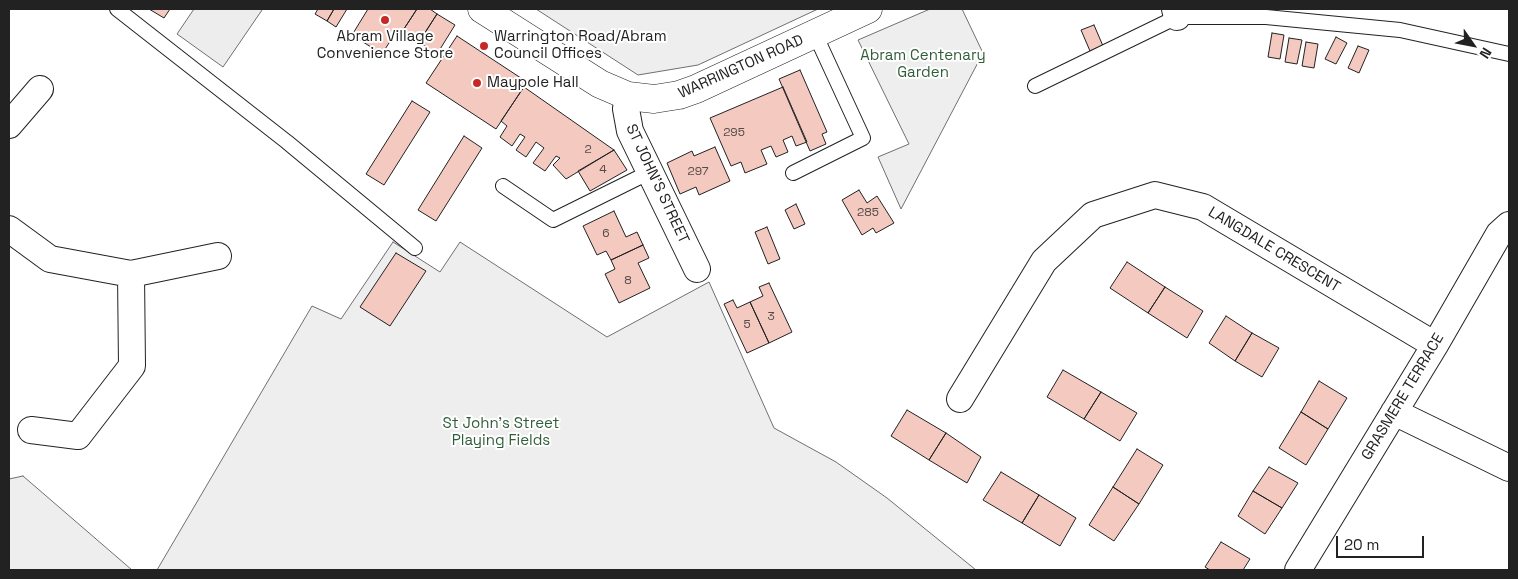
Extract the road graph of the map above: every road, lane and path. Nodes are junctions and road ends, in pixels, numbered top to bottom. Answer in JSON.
{"nodes":[{"id":1,"x":117,"y":9,"type":"edge"},
{"id":2,"x":482,"y":9,"type":"edge"},
{"id":3,"x":868,"y":9,"type":"edge"},
{"id":4,"x":1176,"y":13,"type":"edge"},
{"id":5,"x":815,"y":34,"type":"junction"},
{"id":6,"x":1509,"y":54,"type":"edge"},
{"id":7,"x":1035,"y":86,"type":"dead end"},
{"id":8,"x":40,"y":89,"type":"dead end"},
{"id":9,"x":628,"y":96,"type":"junction"},
{"id":10,"x":9,"y":125,"type":"edge"},
{"id":11,"x":650,"y":172,"type":"junction"},
{"id":12,"x":793,"y":173,"type":"dead end"},
{"id":13,"x":503,"y":186,"type":"dead end"},
{"id":14,"x":1509,"y":225,"type":"edge"},
{"id":15,"x":9,"y":229,"type":"edge"},
{"id":16,"x":415,"y":248,"type":"dead end"},
{"id":17,"x":218,"y":256,"type":"dead end"},
{"id":18,"x":697,"y":270,"type":"dead end"},
{"id":19,"x":131,"y":274,"type":"junction"},
{"id":20,"x":1435,"y":345,"type":"junction"},
{"id":21,"x":960,"y":399,"type":"dead end"},
{"id":22,"x":1394,"y":412,"type":"junction"},
{"id":23,"x":31,"y":430,"type":"dead end"},
{"id":24,"x":1509,"y":468,"type":"edge"},
{"id":25,"x":1298,"y":570,"type":"edge"}],
"edges":[{"from":1,"to":16,"type":"lane"},
{"from":2,"to":9,"type":"main road","name":"WARRINGTON ROAD"},
{"from":3,"to":5,"type":"main road","name":"WARRINGTON ROAD"},
{"from":4,"to":6,"type":"lane"},
{"from":4,"to":7,"type":"lane"},
{"from":5,"to":9,"type":"main road","name":"WARRINGTON ROAD"},
{"from":5,"to":12,"type":"lane"},
{"from":8,"to":10,"type":"street"},
{"from":9,"to":11,"type":"street","name":"ST JOHN'S STREET"},
{"from":11,"to":13,"type":"lane"},
{"from":11,"to":18,"type":"street","name":"ST JOHN'S STREET"},
{"from":14,"to":20,"type":"street","name":"GRASMERE TERRACE"},
{"from":15,"to":19,"type":"street"},
{"from":17,"to":19,"type":"street"},
{"from":19,"to":23,"type":"street"},
{"from":20,"to":21,"type":"street","name":"LANGDALE CRESCENT"},
{"from":20,"to":22,"type":"street","name":"GRASMERE TERRACE"},
{"from":22,"to":24,"type":"street"},
{"from":22,"to":25,"type":"street","name":"GRASMERE TERRACE"}]}
